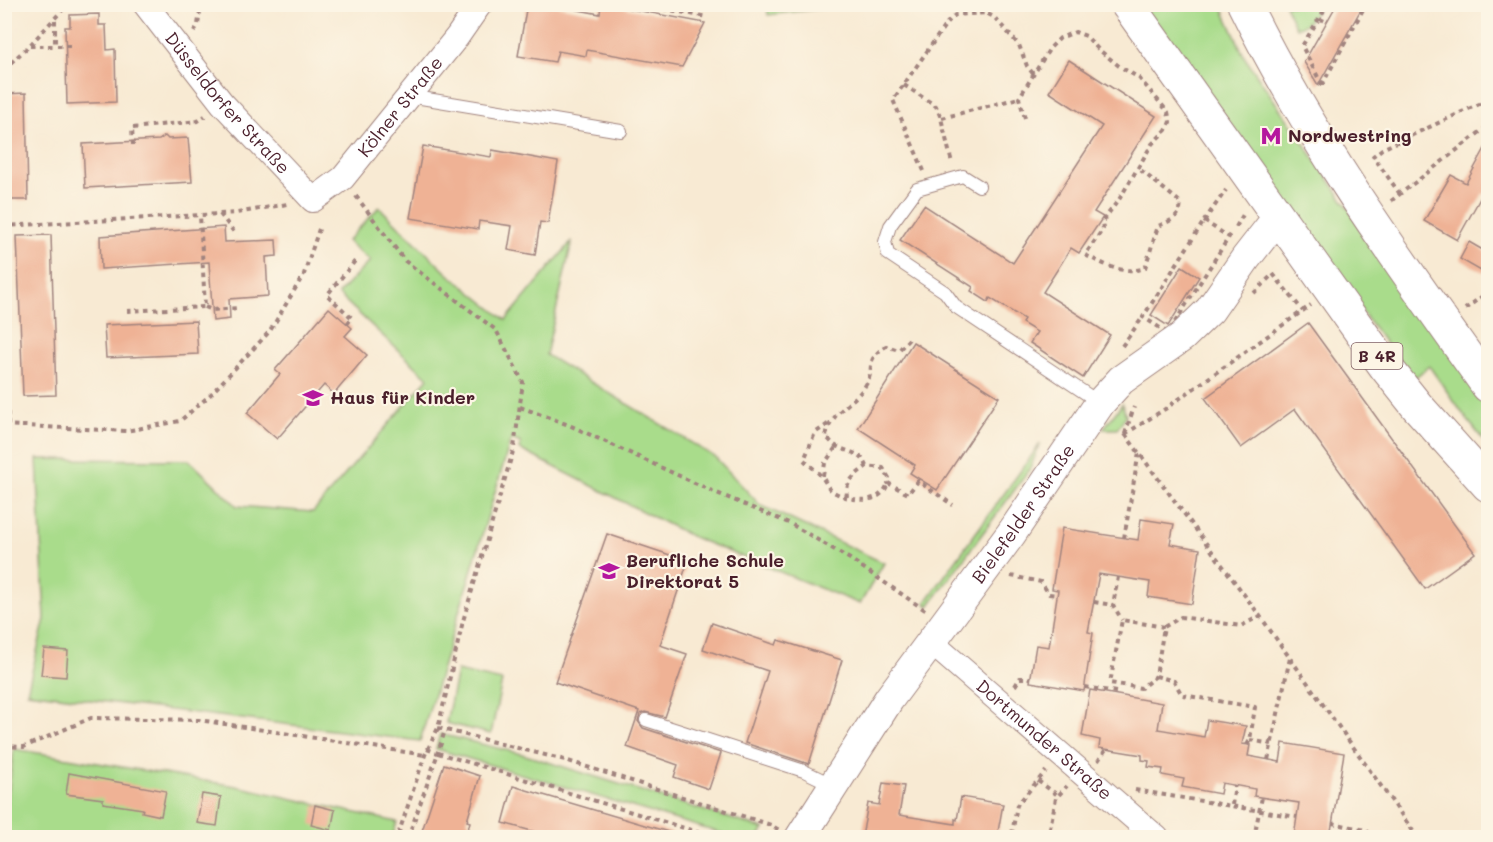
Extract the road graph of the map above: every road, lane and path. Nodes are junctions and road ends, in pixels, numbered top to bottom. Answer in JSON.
{"nodes":[{"id":1,"x":68,"y":4,"type":"edge"},
{"id":2,"x":145,"y":4,"type":"edge"},
{"id":3,"x":480,"y":4,"type":"edge"},
{"id":4,"x":637,"y":4,"type":"edge"},
{"id":5,"x":1127,"y":4,"type":"edge"},
{"id":6,"x":1244,"y":4,"type":"edge"},
{"id":7,"x":1328,"y":4,"type":"edge"},
{"id":8,"x":1366,"y":4,"type":"edge"},
{"id":9,"x":707,"y":17,"type":"dead end"},
{"id":10,"x":1320,"y":18,"type":"junction"},
{"id":11,"x":55,"y":19,"type":"junction"},
{"id":12,"x":1327,"y":22,"type":"dead end"},
{"id":13,"x":29,"y":46,"type":"junction"},
{"id":14,"x":55,"y":46,"type":"junction"},
{"id":15,"x":70,"y":46,"type":"dead end"},
{"id":16,"x":4,"y":69,"type":"edge"},
{"id":17,"x":1034,"y":75,"type":"junction"},
{"id":18,"x":904,"y":84,"type":"junction"},
{"id":19,"x":409,"y":96,"type":"junction"},
{"id":20,"x":1019,"y":98,"type":"junction"},
{"id":21,"x":1488,"y":100,"type":"edge"},
{"id":22,"x":222,"y":103,"type":"junction"},
{"id":23,"x":941,"y":118,"type":"junction"},
{"id":24,"x":1025,"y":118,"type":"dead end"},
{"id":25,"x":1488,"y":126,"type":"edge"},
{"id":26,"x":621,"y":131,"type":"dead end"},
{"id":27,"x":133,"y":145,"type":"dead end"},
{"id":28,"x":1138,"y":168,"type":"junction"},
{"id":29,"x":343,"y":178,"type":"junction"},
{"id":30,"x":956,"y":178,"type":"junction"},
{"id":31,"x":930,"y":185,"type":"junction"},
{"id":32,"x":979,"y":186,"type":"dead end"},
{"id":33,"x":1228,"y":187,"type":"dead end"},
{"id":34,"x":1400,"y":194,"type":"junction"},
{"id":35,"x":313,"y":200,"type":"junction"},
{"id":36,"x":1241,"y":204,"type":"dead end"},
{"id":37,"x":220,"y":214,"type":"junction"},
{"id":38,"x":200,"y":215,"type":"junction"},
{"id":39,"x":1278,"y":217,"type":"junction"},
{"id":40,"x":1369,"y":218,"type":"junction"},
{"id":41,"x":1204,"y":221,"type":"junction"},
{"id":42,"x":319,"y":229,"type":"dead end"},
{"id":43,"x":234,"y":232,"type":"dead end"},
{"id":44,"x":1229,"y":237,"type":"junction"},
{"id":45,"x":355,"y":261,"type":"dead end"},
{"id":46,"x":1273,"y":274,"type":"dead end"},
{"id":47,"x":1331,"y":291,"type":"junction"},
{"id":48,"x":205,"y":307,"type":"junction"},
{"id":49,"x":238,"y":308,"type":"dead end"},
{"id":50,"x":127,"y":311,"type":"dead end"},
{"id":51,"x":1303,"y":311,"type":"junction"},
{"id":52,"x":1143,"y":317,"type":"junction"},
{"id":53,"x":347,"y":324,"type":"dead end"},
{"id":54,"x":909,"y":339,"type":"dead end"},
{"id":55,"x":1118,"y":353,"type":"dead end"},
{"id":56,"x":1488,"y":387,"type":"edge"},
{"id":57,"x":1100,"y":403,"type":"junction"},
{"id":58,"x":520,"y":407,"type":"junction"},
{"id":59,"x":828,"y":424,"type":"junction"},
{"id":60,"x":6,"y":425,"type":"edge"},
{"id":61,"x":836,"y":447,"type":"junction"},
{"id":62,"x":1139,"y":452,"type":"junction"},
{"id":63,"x":867,"y":466,"type":"junction"},
{"id":64,"x":823,"y":477,"type":"junction"},
{"id":65,"x":888,"y":483,"type":"junction"},
{"id":66,"x":1488,"y":485,"type":"edge"},
{"id":67,"x":847,"y":497,"type":"junction"},
{"id":68,"x":953,"y":506,"type":"dead end"},
{"id":69,"x":1124,"y":538,"type":"dead end"},
{"id":70,"x":1007,"y":576,"type":"dead end"},
{"id":71,"x":1118,"y":577,"type":"dead end"},
{"id":72,"x":1057,"y":595,"type":"dead end"},
{"id":73,"x":1094,"y":602,"type":"dead end"},
{"id":74,"x":1113,"y":605,"type":"junction"},
{"id":75,"x":1260,"y":616,"type":"junction"},
{"id":76,"x":1122,"y":620,"type":"junction"},
{"id":77,"x":1164,"y":627,"type":"junction"},
{"id":78,"x":939,"y":633,"type":"junction"},
{"id":79,"x":1290,"y":657,"type":"junction"},
{"id":80,"x":1156,"y":676,"type":"junction"},
{"id":81,"x":1118,"y":684,"type":"junction"},
{"id":82,"x":1085,"y":687,"type":"dead end"},
{"id":83,"x":646,"y":720,"type":"dead end"},
{"id":84,"x":438,"y":728,"type":"junction"},
{"id":85,"x":446,"y":730,"type":"junction"},
{"id":86,"x":1250,"y":740,"type":"junction"},
{"id":87,"x":1272,"y":744,"type":"junction"},
{"id":88,"x":1247,"y":745,"type":"dead end"},
{"id":89,"x":4,"y":746,"type":"edge"},
{"id":90,"x":426,"y":752,"type":"junction"},
{"id":91,"x":438,"y":753,"type":"junction"},
{"id":92,"x":1060,"y":753,"type":"junction"},
{"id":93,"x":1268,"y":760,"type":"dead end"},
{"id":94,"x":1088,"y":777,"type":"junction"},
{"id":95,"x":1038,"y":781,"type":"junction"},
{"id":96,"x":834,"y":785,"type":"junction"},
{"id":97,"x":1235,"y":786,"type":"dead end"},
{"id":98,"x":1059,"y":796,"type":"junction"},
{"id":99,"x":1262,"y":797,"type":"dead end"},
{"id":100,"x":1232,"y":805,"type":"junction"},
{"id":101,"x":1259,"y":810,"type":"junction"},
{"id":102,"x":1297,"y":817,"type":"dead end"},
{"id":103,"x":1332,"y":824,"type":"dead end"},
{"id":104,"x":1012,"y":834,"type":"dead end"},
{"id":105,"x":793,"y":835,"type":"edge"},
{"id":106,"x":397,"y":837,"type":"edge"},
{"id":107,"x":408,"y":837,"type":"edge"},
{"id":108,"x":717,"y":837,"type":"edge"},
{"id":109,"x":1048,"y":837,"type":"edge"},
{"id":110,"x":1157,"y":837,"type":"edge"},
{"id":111,"x":1254,"y":837,"type":"edge"},
{"id":112,"x":1374,"y":837,"type":"edge"},
{"id":113,"x":1417,"y":837,"type":"edge"}],
"edges":[{"from":1,"to":11,"type":"path"},
{"from":2,"to":22,"type":"street","name":"Düsseldorfer Straße"},
{"from":3,"to":19,"type":"street","name":"Kölner Straße"},
{"from":4,"to":9,"type":"path"},
{"from":5,"to":39,"type":"main road","number":"B 4R"},
{"from":6,"to":40,"type":"main road"},
{"from":7,"to":10,"type":"path"},
{"from":8,"to":10,"type":"path"},
{"from":10,"to":12,"type":"path"},
{"from":11,"to":13,"type":"path"},
{"from":11,"to":14,"type":"path"},
{"from":13,"to":14,"type":"path"},
{"from":13,"to":16,"type":"path"},
{"from":14,"to":15,"type":"path"},
{"from":17,"to":18,"type":"path"},
{"from":17,"to":20,"type":"path"},
{"from":17,"to":28,"type":"path"},
{"from":18,"to":23,"type":"path"},
{"from":18,"to":31,"type":"path"},
{"from":19,"to":26,"type":"lane"},
{"from":19,"to":29,"type":"street","name":"Kölner Straße"},
{"from":20,"to":23,"type":"path"},
{"from":20,"to":24,"type":"path"},
{"from":21,"to":34,"type":"path"},
{"from":22,"to":27,"type":"path"},
{"from":22,"to":35,"type":"street","name":"Düsseldorfer Straße"},
{"from":23,"to":30,"type":"path"},
{"from":25,"to":34,"type":"path"},
{"from":28,"to":28,"type":"path"},
{"from":29,"to":35,"type":"street","name":"Kölner Straße"},
{"from":29,"to":58,"type":"path"},
{"from":30,"to":31,"type":"lane"},
{"from":30,"to":32,"type":"lane"},
{"from":31,"to":57,"type":"lane"},
{"from":33,"to":41,"type":"path"},
{"from":34,"to":40,"type":"path"},
{"from":35,"to":37,"type":"path"},
{"from":36,"to":44,"type":"path"},
{"from":37,"to":38,"type":"path"},
{"from":37,"to":43,"type":"path"},
{"from":38,"to":48,"type":"path"},
{"from":38,"to":60,"type":"path"},
{"from":39,"to":47,"type":"main road","number":"B 4R"},
{"from":39,"to":57,"type":"street","name":"Bielefelder Straße"},
{"from":40,"to":56,"type":"main road"},
{"from":41,"to":44,"type":"path"},
{"from":41,"to":52,"type":"path"},
{"from":42,"to":60,"type":"path"},
{"from":44,"to":52,"type":"path"},
{"from":45,"to":53,"type":"path"},
{"from":46,"to":51,"type":"path"},
{"from":47,"to":51,"type":"path"},
{"from":47,"to":66,"type":"main road","number":"B 4R"},
{"from":48,"to":49,"type":"path"},
{"from":48,"to":50,"type":"path"},
{"from":51,"to":62,"type":"path"},
{"from":52,"to":55,"type":"path"},
{"from":54,"to":59,"type":"path"},
{"from":57,"to":78,"type":"street","name":"Bielefelder Straße"},
{"from":58,"to":78,"type":"path"},
{"from":58,"to":84,"type":"path"},
{"from":59,"to":61,"type":"path"},
{"from":59,"to":64,"type":"path"},
{"from":61,"to":63,"type":"path"},
{"from":61,"to":64,"type":"path"},
{"from":62,"to":69,"type":"path"},
{"from":62,"to":75,"type":"path"},
{"from":63,"to":65,"type":"path"},
{"from":63,"to":67,"type":"path"},
{"from":64,"to":67,"type":"path"},
{"from":65,"to":67,"type":"path"},
{"from":65,"to":68,"type":"path"},
{"from":70,"to":72,"type":"path"},
{"from":71,"to":74,"type":"path"},
{"from":73,"to":74,"type":"path"},
{"from":74,"to":76,"type":"path"},
{"from":75,"to":77,"type":"path"},
{"from":75,"to":79,"type":"path"},
{"from":76,"to":77,"type":"path"},
{"from":76,"to":81,"type":"path"},
{"from":77,"to":80,"type":"path"},
{"from":78,"to":92,"type":"street","name":"Dortmunder Straße"},
{"from":78,"to":96,"type":"street","name":"Bielefelder Straße"},
{"from":79,"to":87,"type":"path"},
{"from":79,"to":113,"type":"path"},
{"from":80,"to":81,"type":"path"},
{"from":80,"to":86,"type":"path"},
{"from":81,"to":82,"type":"path"},
{"from":83,"to":96,"type":"lane"},
{"from":84,"to":85,"type":"path"},
{"from":84,"to":90,"type":"path"},
{"from":85,"to":91,"type":"path"},
{"from":85,"to":105,"type":"path"},
{"from":86,"to":87,"type":"path"},
{"from":86,"to":88,"type":"path"},
{"from":87,"to":93,"type":"path"},
{"from":89,"to":90,"type":"path"},
{"from":90,"to":91,"type":"path"},
{"from":90,"to":106,"type":"path"},
{"from":91,"to":107,"type":"path"},
{"from":91,"to":108,"type":"path"},
{"from":92,"to":94,"type":"street","name":"Dortmunder Straße"},
{"from":92,"to":95,"type":"path"},
{"from":94,"to":98,"type":"path"},
{"from":94,"to":100,"type":"path"},
{"from":94,"to":110,"type":"street","name":"Dortmunder Straße"},
{"from":95,"to":98,"type":"path"},
{"from":95,"to":104,"type":"path"},
{"from":96,"to":105,"type":"street","name":"Bielefelder Straße"},
{"from":97,"to":100,"type":"path"},
{"from":98,"to":109,"type":"path"},
{"from":99,"to":101,"type":"path"},
{"from":100,"to":101,"type":"path"},
{"from":101,"to":102,"type":"path"},
{"from":101,"to":111,"type":"path"},
{"from":103,"to":112,"type":"path"}]}
